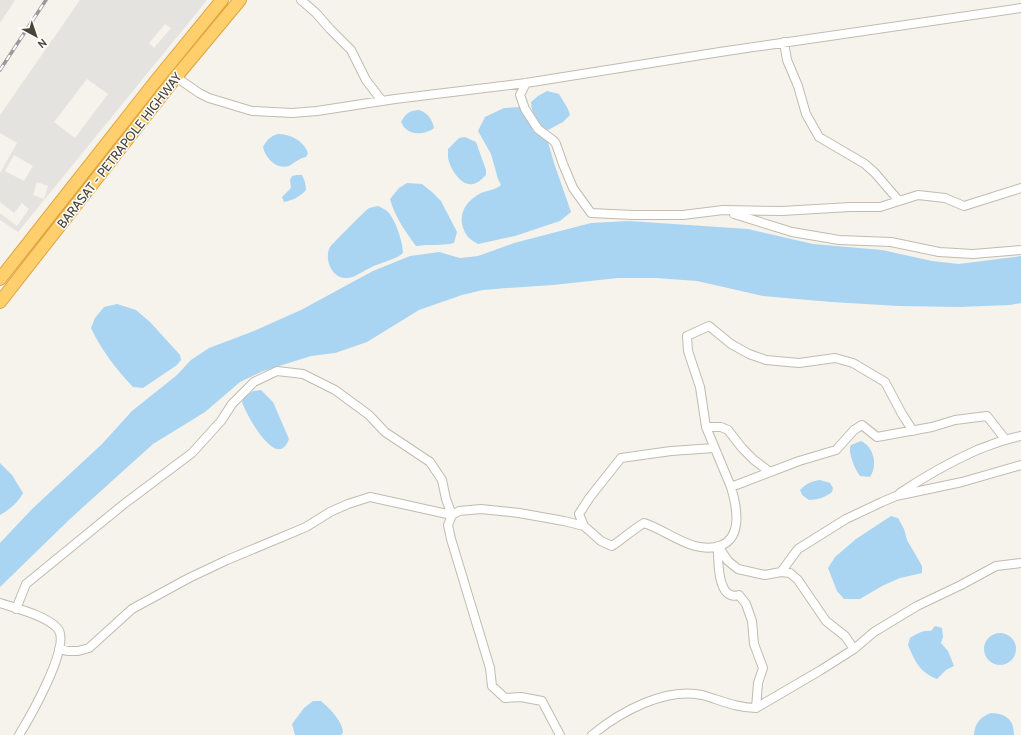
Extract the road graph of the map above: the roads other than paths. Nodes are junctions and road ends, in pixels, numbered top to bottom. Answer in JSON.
{"nodes":[{"id":1,"x":222,"y":0,"type":"edge"},
{"id":2,"x":240,"y":0,"type":"edge"},
{"id":3,"x":301,"y":0,"type":"edge"},
{"id":4,"x":1021,"y":8,"type":"edge"},
{"id":5,"x":784,"y":42,"type":"junction"},
{"id":6,"x":176,"y":77,"type":"junction"},
{"id":7,"x":526,"y":83,"type":"junction"},
{"id":8,"x":382,"y":102,"type":"junction"},
{"id":9,"x":1021,"y":188,"type":"edge"},
{"id":10,"x":899,"y":201,"type":"junction"},
{"id":11,"x":723,"y":210,"type":"junction"},
{"id":12,"x":1021,"y":250,"type":"edge"},
{"id":13,"x":0,"y":279,"type":"edge"},
{"id":14,"x":0,"y":302,"type":"edge"},
{"id":15,"x":706,"y":427,"type":"junction"},
{"id":16,"x":913,"y":431,"type":"junction"},
{"id":17,"x":1021,"y":436,"type":"edge"},
{"id":18,"x":1005,"y":439,"type":"junction"},
{"id":19,"x":714,"y":448,"type":"junction"},
{"id":20,"x":1021,"y":465,"type":"edge"},
{"id":21,"x":770,"y":472,"type":"junction"},
{"id":22,"x":731,"y":487,"type":"junction"},
{"id":23,"x":896,"y":496,"type":"junction"},
{"id":24,"x":452,"y":515,"type":"junction"},
{"id":25,"x":584,"y":526,"type":"junction"},
{"id":26,"x":718,"y":546,"type":"junction"},
{"id":27,"x":1021,"y":563,"type":"edge"},
{"id":28,"x":781,"y":572,"type":"junction"},
{"id":29,"x":0,"y":603,"type":"edge"},
{"id":30,"x":16,"y":609,"type":"junction"},
{"id":31,"x":60,"y":649,"type":"junction"},
{"id":32,"x":854,"y":649,"type":"junction"},
{"id":33,"x":756,"y":708,"type":"junction"},
{"id":34,"x":20,"y":735,"type":"edge"},
{"id":35,"x":560,"y":735,"type":"edge"},
{"id":36,"x":592,"y":735,"type":"edge"}],
"edges":[{"from":1,"to":13,"type":"highway","name":"BARASAT - PETRAPOLE HIGHWAY"},
{"from":2,"to":6,"type":"highway","name":"BARASAT - PETRAPOLE HIGHWAY"},
{"from":3,"to":8,"type":"street"},
{"from":4,"to":5,"type":"street"},
{"from":5,"to":7,"type":"street"},
{"from":5,"to":10,"type":"street"},
{"from":6,"to":8,"type":"street"},
{"from":6,"to":14,"type":"highway","name":"BARASAT - PETRAPOLE HIGHWAY"},
{"from":7,"to":8,"type":"street"},
{"from":7,"to":11,"type":"street"},
{"from":9,"to":10,"type":"street"},
{"from":10,"to":11,"type":"street"},
{"from":11,"to":12,"type":"street"},
{"from":15,"to":16,"type":"street"},
{"from":15,"to":19,"type":"street"},
{"from":15,"to":21,"type":"street"},
{"from":16,"to":18,"type":"street"},
{"from":16,"to":21,"type":"street"},
{"from":17,"to":18,"type":"street"},
{"from":18,"to":23,"type":"street"},
{"from":19,"to":22,"type":"street"},
{"from":19,"to":25,"type":"street"},
{"from":20,"to":23,"type":"street"},
{"from":21,"to":22,"type":"street"},
{"from":22,"to":26,"type":"street"},
{"from":23,"to":28,"type":"street"},
{"from":24,"to":25,"type":"street"},
{"from":24,"to":30,"type":"street"},
{"from":24,"to":31,"type":"street"},
{"from":24,"to":35,"type":"street"},
{"from":25,"to":26,"type":"street"},
{"from":26,"to":28,"type":"street"},
{"from":26,"to":33,"type":"street"},
{"from":27,"to":32,"type":"street"},
{"from":28,"to":32,"type":"street"},
{"from":29,"to":30,"type":"street"},
{"from":30,"to":31,"type":"street"},
{"from":31,"to":34,"type":"street"},
{"from":32,"to":33,"type":"street"},
{"from":33,"to":36,"type":"street"}]}
